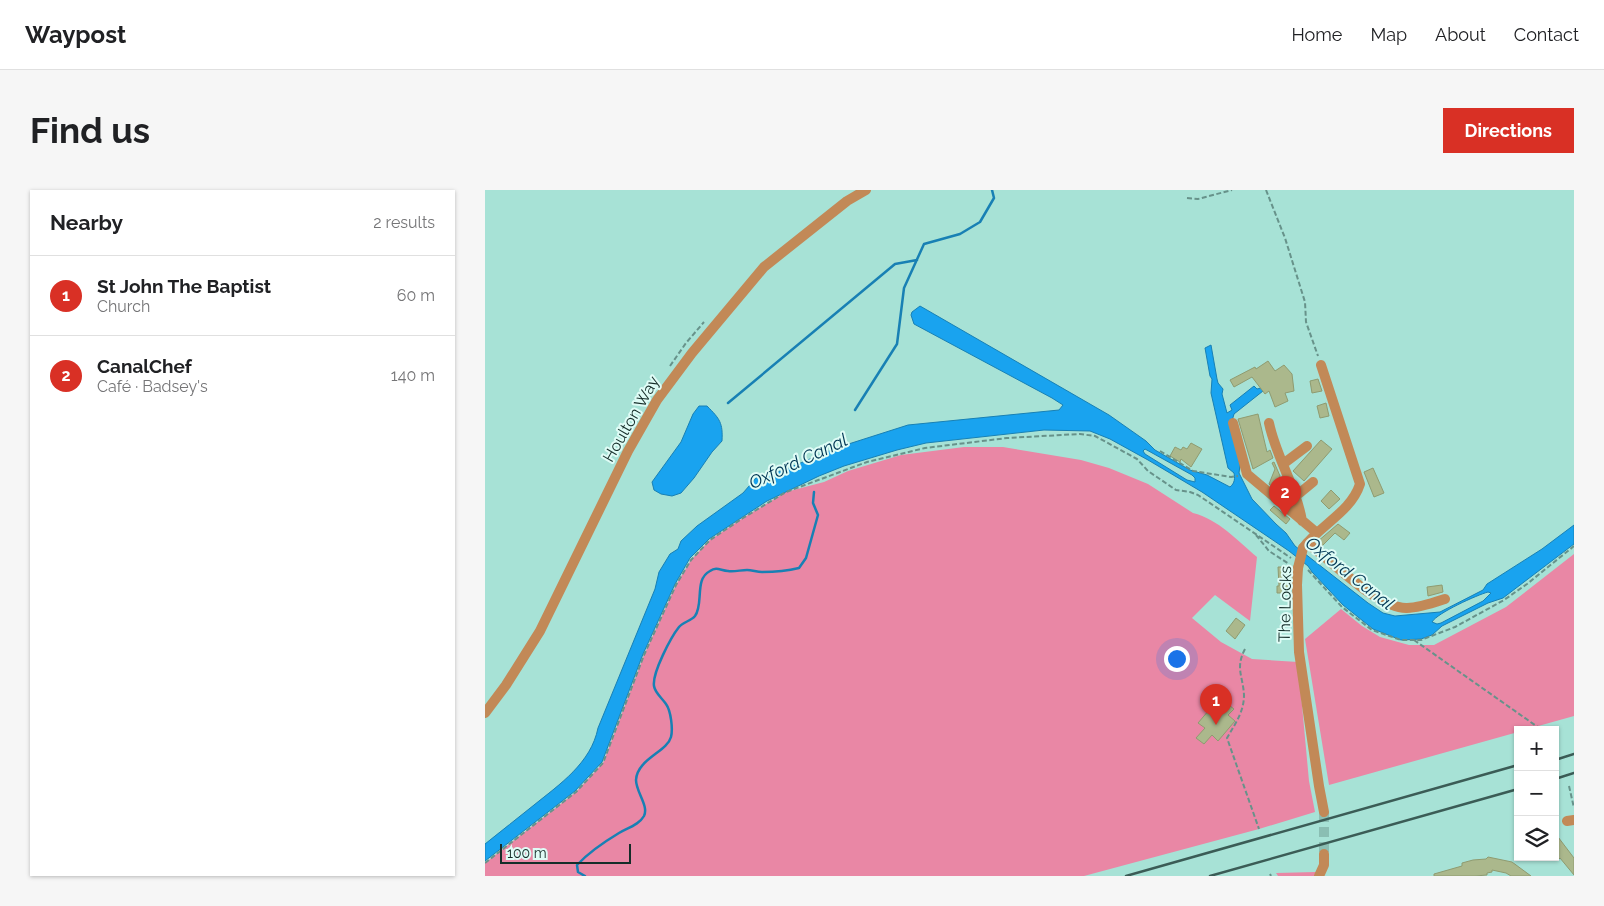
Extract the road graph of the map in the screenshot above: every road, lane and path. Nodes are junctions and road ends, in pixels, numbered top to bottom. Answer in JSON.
{"nodes":[{"id":1,"x":866,"y":190,"type":"edge"},
{"id":2,"x":1231,"y":190,"type":"edge"},
{"id":3,"x":1266,"y":190,"type":"edge"},
{"id":4,"x":1187,"y":198,"type":"dead end"},
{"id":5,"x":1321,"y":365,"type":"joint"},
{"id":6,"x":1233,"y":423,"type":"dead end"},
{"id":7,"x":1269,"y":423,"type":"dead end"},
{"id":8,"x":1307,"y":446,"type":"dead end"},
{"id":9,"x":1160,"y":451,"type":"dead end"},
{"id":10,"x":1283,"y":464,"type":"junction"},
{"id":11,"x":1231,"y":477,"type":"dead end"},
{"id":12,"x":1313,"y":482,"type":"dead end"},
{"id":13,"x":1296,"y":496,"type":"junction"},
{"id":14,"x":1302,"y":521,"type":"junction"},
{"id":15,"x":1317,"y":533,"type":"junction"},
{"id":16,"x":1256,"y":535,"type":"junction"},
{"id":17,"x":1305,"y":546,"type":"junction"},
{"id":18,"x":1574,"y":546,"type":"edge"},
{"id":19,"x":1289,"y":557,"type":"junction"},
{"id":20,"x":1283,"y":561,"type":"junction"},
{"id":21,"x":1299,"y":567,"type":"junction"},
{"id":22,"x":1445,"y":599,"type":"dead end"},
{"id":23,"x":1414,"y":640,"type":"junction"},
{"id":24,"x":1245,"y":649,"type":"dead end"},
{"id":25,"x":485,"y":713,"type":"edge"},
{"id":26,"x":1536,"y":726,"type":"edge"},
{"id":27,"x":1569,"y":786,"type":"dead end"},
{"id":28,"x":1574,"y":808,"type":"edge"},
{"id":29,"x":1324,"y":812,"type":"tunnel mouth"},
{"id":30,"x":1259,"y":829,"type":"dead end"},
{"id":31,"x":1325,"y":854,"type":"tunnel mouth"},
{"id":32,"x":485,"y":863,"type":"edge"},
{"id":33,"x":1319,"y":876,"type":"edge"}],
"edges":[{"from":1,"to":25,"type":"street","name":"Houlton Way"},
{"from":2,"to":4,"type":"path"},
{"from":3,"to":5,"type":"path"},
{"from":5,"to":15,"type":"street"},
{"from":6,"to":14,"type":"street"},
{"from":7,"to":10,"type":"street"},
{"from":8,"to":10,"type":"street"},
{"from":9,"to":11,"type":"path"},
{"from":10,"to":13,"type":"street"},
{"from":12,"to":13,"type":"street"},
{"from":13,"to":14,"type":"street"},
{"from":14,"to":15,"type":"street"},
{"from":15,"to":17,"type":"street"},
{"from":16,"to":19,"type":"path"},
{"from":16,"to":20,"type":"path"},
{"from":16,"to":32,"type":"path"},
{"from":17,"to":21,"type":"street","name":"The Locks","bridge":true},
{"from":17,"to":22,"type":"street"},
{"from":18,"to":23,"type":"path"},
{"from":19,"to":20,"type":"path"},
{"from":19,"to":21,"type":"path"},
{"from":20,"to":21,"type":"path"},
{"from":21,"to":23,"type":"path"},
{"from":21,"to":29,"type":"street","name":"The Locks"},
{"from":23,"to":26,"type":"path"},
{"from":24,"to":30,"type":"path"},
{"from":27,"to":28,"type":"path"},
{"from":31,"to":33,"type":"street"}]}
